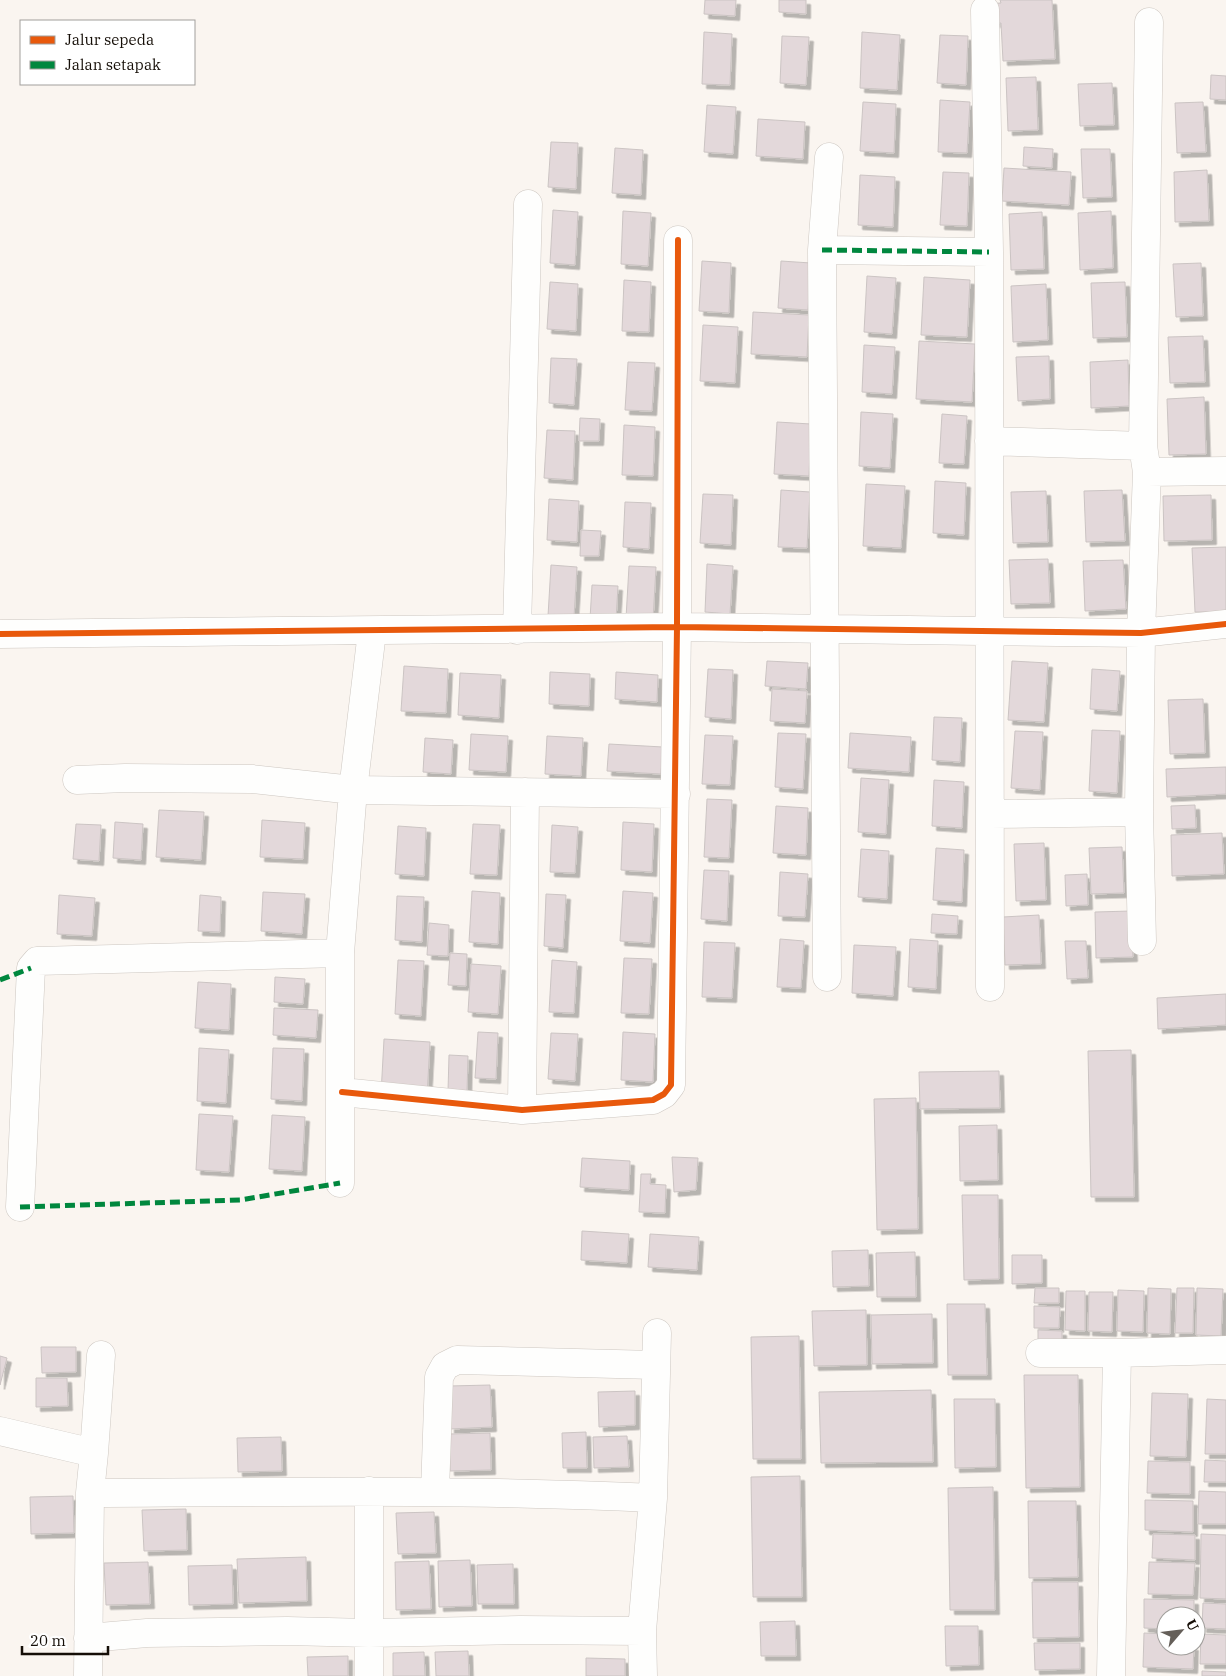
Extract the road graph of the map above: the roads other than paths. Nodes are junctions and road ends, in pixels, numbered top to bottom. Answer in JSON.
{"nodes":[{"id":1,"x":985,"y":10,"type":"dead end"},
{"id":2,"x":1149,"y":22,"type":"dead end"},
{"id":3,"x":829,"y":157,"type":"dead end"},
{"id":4,"x":528,"y":204,"type":"dead end"},
{"id":5,"x":678,"y":240,"type":"dead end"},
{"id":6,"x":822,"y":250,"type":"junction"},
{"id":7,"x":989,"y":252,"type":"junction"},
{"id":8,"x":989,"y":441,"type":"junction"},
{"id":9,"x":1145,"y":459,"type":"junction"},
{"id":10,"x":1226,"y":471,"type":"edge"},
{"id":11,"x":1226,"y":624,"type":"edge"},
{"id":12,"x":677,"y":627,"type":"junction"},
{"id":13,"x":825,"y":629,"type":"junction"},
{"id":14,"x":517,"y":630,"type":"junction"},
{"id":15,"x":990,"y":631,"type":"junction"},
{"id":16,"x":372,"y":632,"type":"junction"},
{"id":17,"x":1141,"y":633,"type":"junction"},
{"id":18,"x":0,"y":634,"type":"edge"},
{"id":19,"x":77,"y":780,"type":"dead end"},
{"id":20,"x":353,"y":790,"type":"junction"},
{"id":21,"x":525,"y":792,"type":"junction"},
{"id":22,"x":676,"y":794,"type":"junction"},
{"id":23,"x":1139,"y":812,"type":"junction"},
{"id":24,"x":990,"y":814,"type":"junction"},
{"id":25,"x":1142,"y":940,"type":"dead end"},
{"id":26,"x":340,"y":953,"type":"junction"},
{"id":27,"x":827,"y":978,"type":"dead end"},
{"id":28,"x":990,"y":987,"type":"dead end"},
{"id":29,"x":342,"y":1092,"type":"junction"},
{"id":30,"x":522,"y":1110,"type":"junction"},
{"id":31,"x":340,"y":1183,"type":"dead end"},
{"id":32,"x":20,"y":1207,"type":"dead end"},
{"id":33,"x":657,"y":1333,"type":"dead end"},
{"id":34,"x":1226,"y":1350,"type":"edge"},
{"id":35,"x":1040,"y":1352,"type":"dead end"},
{"id":36,"x":1117,"y":1353,"type":"junction"},
{"id":37,"x":101,"y":1355,"type":"dead end"},
{"id":38,"x":655,"y":1365,"type":"junction"},
{"id":39,"x":0,"y":1431,"type":"edge"},
{"id":40,"x":94,"y":1453,"type":"junction"},
{"id":41,"x":369,"y":1491,"type":"junction"},
{"id":42,"x":435,"y":1491,"type":"junction"},
{"id":43,"x":90,"y":1493,"type":"junction"},
{"id":44,"x":653,"y":1498,"type":"junction"},
{"id":45,"x":642,"y":1631,"type":"junction"},
{"id":46,"x":369,"y":1633,"type":"junction"},
{"id":47,"x":88,"y":1638,"type":"junction"},
{"id":48,"x":88,"y":1676,"type":"edge"},
{"id":49,"x":368,"y":1676,"type":"edge"},
{"id":50,"x":643,"y":1676,"type":"edge"},
{"id":51,"x":1111,"y":1676,"type":"edge"}],
"edges":[{"from":1,"to":7,"type":"street"},
{"from":2,"to":9,"type":"street"},
{"from":3,"to":6,"type":"street"},
{"from":4,"to":14,"type":"street"},
{"from":5,"to":12,"type":"street"},
{"from":6,"to":7,"type":"street"},
{"from":6,"to":13,"type":"street"},
{"from":7,"to":8,"type":"street"},
{"from":8,"to":9,"type":"street"},
{"from":8,"to":15,"type":"street"},
{"from":9,"to":10,"type":"street"},
{"from":9,"to":17,"type":"street"},
{"from":11,"to":17,"type":"street"},
{"from":12,"to":13,"type":"street"},
{"from":12,"to":14,"type":"street"},
{"from":12,"to":22,"type":"street"},
{"from":13,"to":15,"type":"street"},
{"from":13,"to":27,"type":"street"},
{"from":14,"to":16,"type":"street"},
{"from":15,"to":17,"type":"street"},
{"from":15,"to":24,"type":"street"},
{"from":16,"to":18,"type":"street"},
{"from":16,"to":20,"type":"street"},
{"from":17,"to":23,"type":"street"},
{"from":19,"to":20,"type":"street"},
{"from":20,"to":21,"type":"street"},
{"from":20,"to":26,"type":"street"},
{"from":21,"to":22,"type":"street"},
{"from":21,"to":30,"type":"street"},
{"from":22,"to":30,"type":"street"},
{"from":23,"to":24,"type":"street"},
{"from":23,"to":25,"type":"street"},
{"from":24,"to":28,"type":"street"},
{"from":26,"to":29,"type":"street"},
{"from":26,"to":32,"type":"street"},
{"from":29,"to":30,"type":"street"},
{"from":29,"to":31,"type":"street"},
{"from":33,"to":38,"type":"street"},
{"from":34,"to":36,"type":"street"},
{"from":35,"to":36,"type":"street"},
{"from":36,"to":51,"type":"street"},
{"from":37,"to":40,"type":"street"},
{"from":38,"to":42,"type":"street"},
{"from":38,"to":44,"type":"street"},
{"from":39,"to":40,"type":"street"},
{"from":40,"to":43,"type":"street"},
{"from":41,"to":42,"type":"street"},
{"from":41,"to":43,"type":"street"},
{"from":41,"to":46,"type":"street"},
{"from":42,"to":44,"type":"street"},
{"from":43,"to":47,"type":"street"},
{"from":44,"to":45,"type":"street"},
{"from":45,"to":46,"type":"street"},
{"from":45,"to":50,"type":"street"},
{"from":46,"to":47,"type":"street"},
{"from":46,"to":49,"type":"street"},
{"from":47,"to":48,"type":"street"}]}
